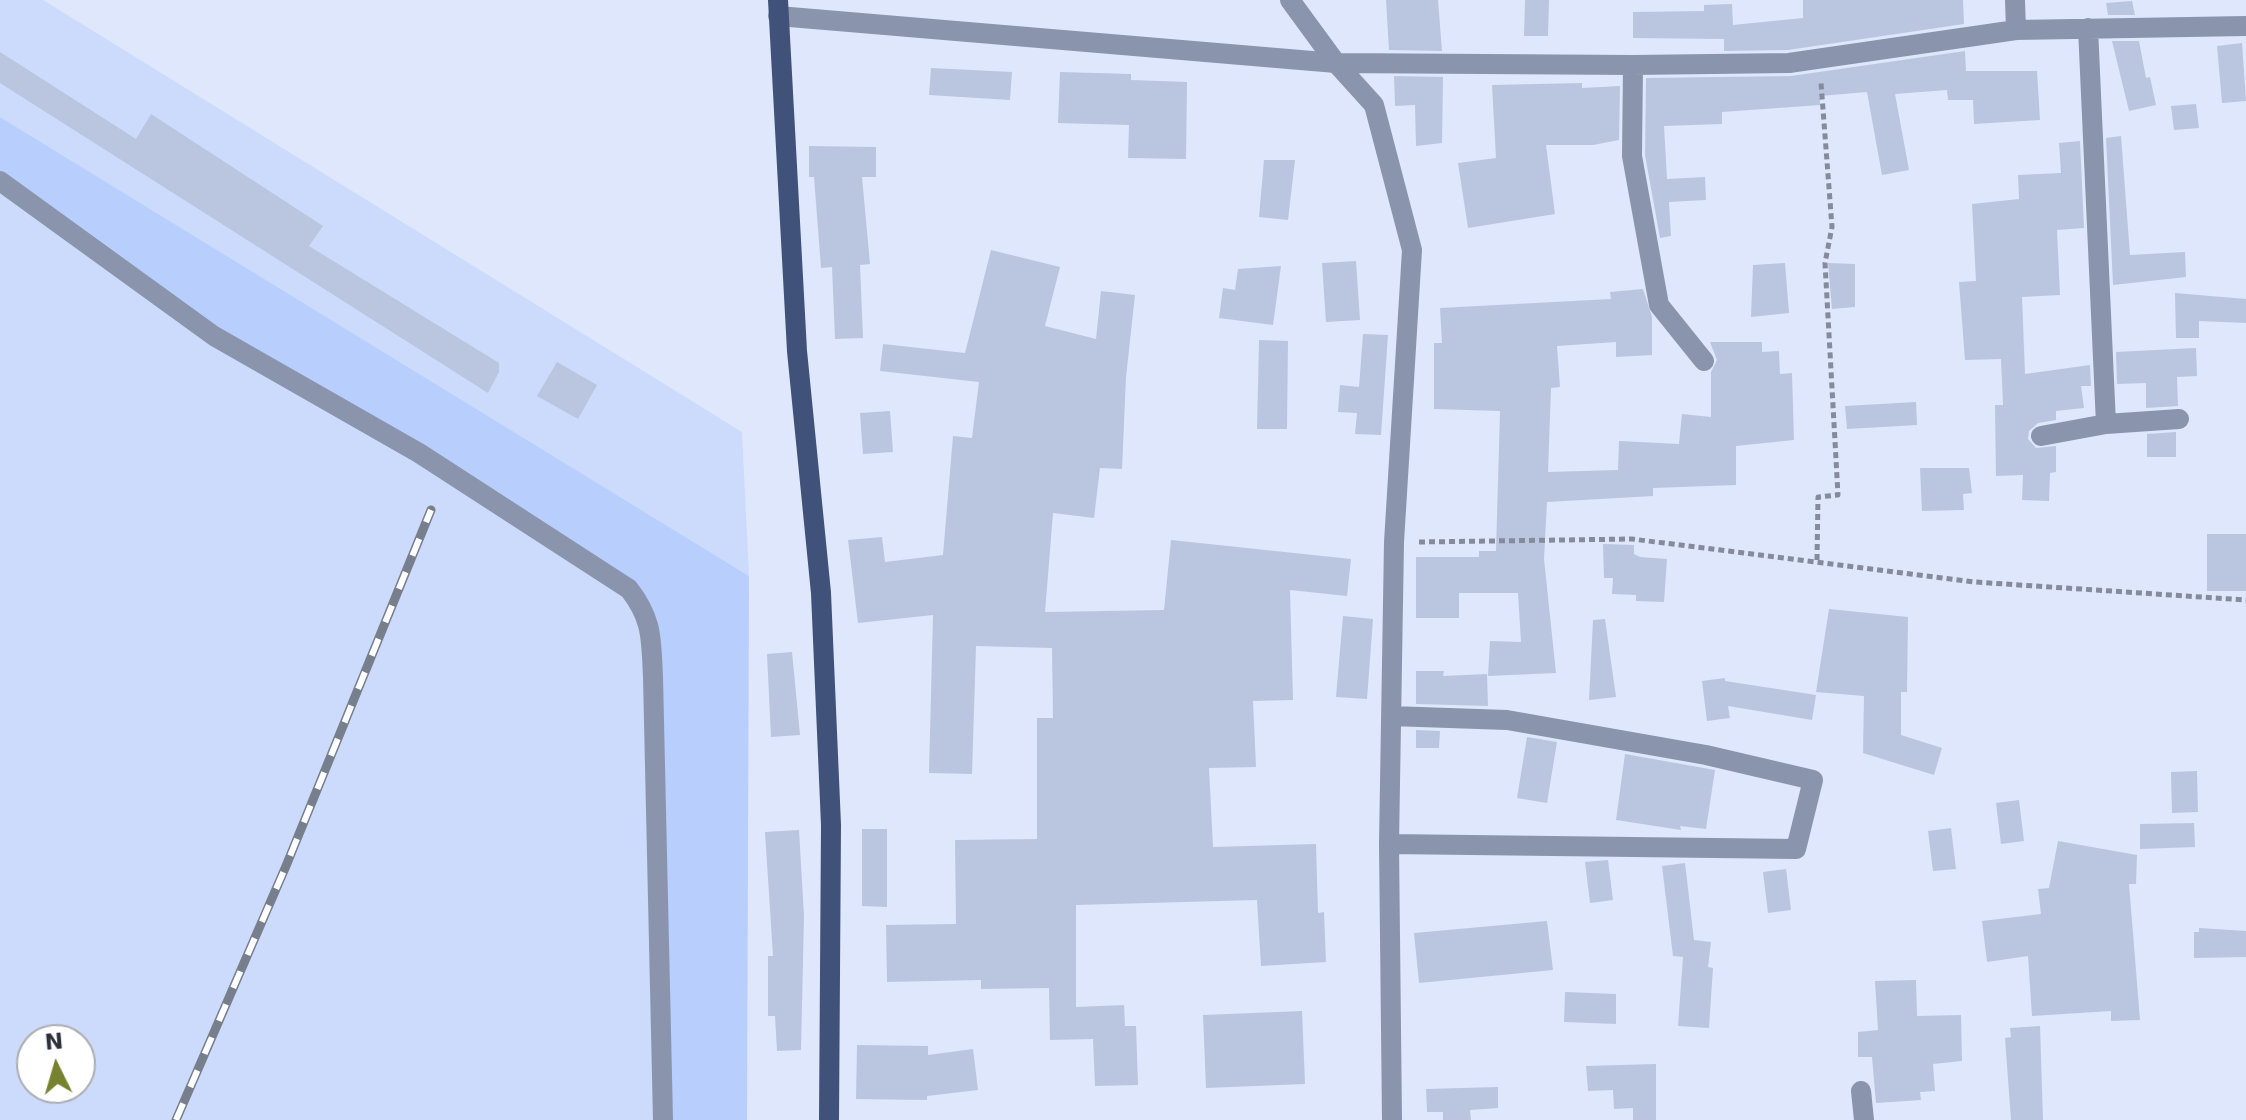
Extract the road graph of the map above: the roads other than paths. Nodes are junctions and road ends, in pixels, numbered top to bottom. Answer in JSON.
{"nodes":[{"id":1,"x":1290,"y":0,"type":"edge"},
{"id":2,"x":2015,"y":0,"type":"edge"},
{"id":3,"x":778,"y":8,"type":"edge"},
{"id":4,"x":2246,"y":26,"type":"edge"},
{"id":5,"x":2088,"y":28,"type":"junction"},
{"id":6,"x":2016,"y":30,"type":"junction"},
{"id":7,"x":1336,"y":63,"type":"junction"},
{"id":8,"x":1633,"y":65,"type":"junction"},
{"id":9,"x":0,"y":181,"type":"edge"},
{"id":10,"x":1704,"y":361,"type":"dead end"},
{"id":11,"x":2179,"y":419,"type":"dead end"},
{"id":12,"x":2106,"y":424,"type":"junction"},
{"id":13,"x":2041,"y":436,"type":"dead end"},
{"id":14,"x":1391,"y":716,"type":"junction"},
{"id":15,"x":1389,"y":844,"type":"junction"},
{"id":16,"x":1861,"y":1091,"type":"dead end"},
{"id":17,"x":663,"y":1120,"type":"edge"},
{"id":18,"x":829,"y":1120,"type":"edge"},
{"id":19,"x":1392,"y":1120,"type":"edge"},
{"id":20,"x":1864,"y":1120,"type":"edge"}],
"edges":[{"from":1,"to":7,"type":"street"},
{"from":2,"to":6,"type":"street"},
{"from":3,"to":7,"type":"street"},
{"from":3,"to":18,"type":"main road"},
{"from":4,"to":5,"type":"street"},
{"from":5,"to":6,"type":"street"},
{"from":5,"to":12,"type":"street"},
{"from":6,"to":8,"type":"street"},
{"from":7,"to":8,"type":"street"},
{"from":7,"to":14,"type":"street"},
{"from":8,"to":10,"type":"street"},
{"from":9,"to":17,"type":"street"},
{"from":11,"to":12,"type":"street"},
{"from":12,"to":13,"type":"street"},
{"from":14,"to":15,"type":"street"},
{"from":14,"to":15,"type":"street"},
{"from":15,"to":19,"type":"street"},
{"from":16,"to":20,"type":"street"}]}
